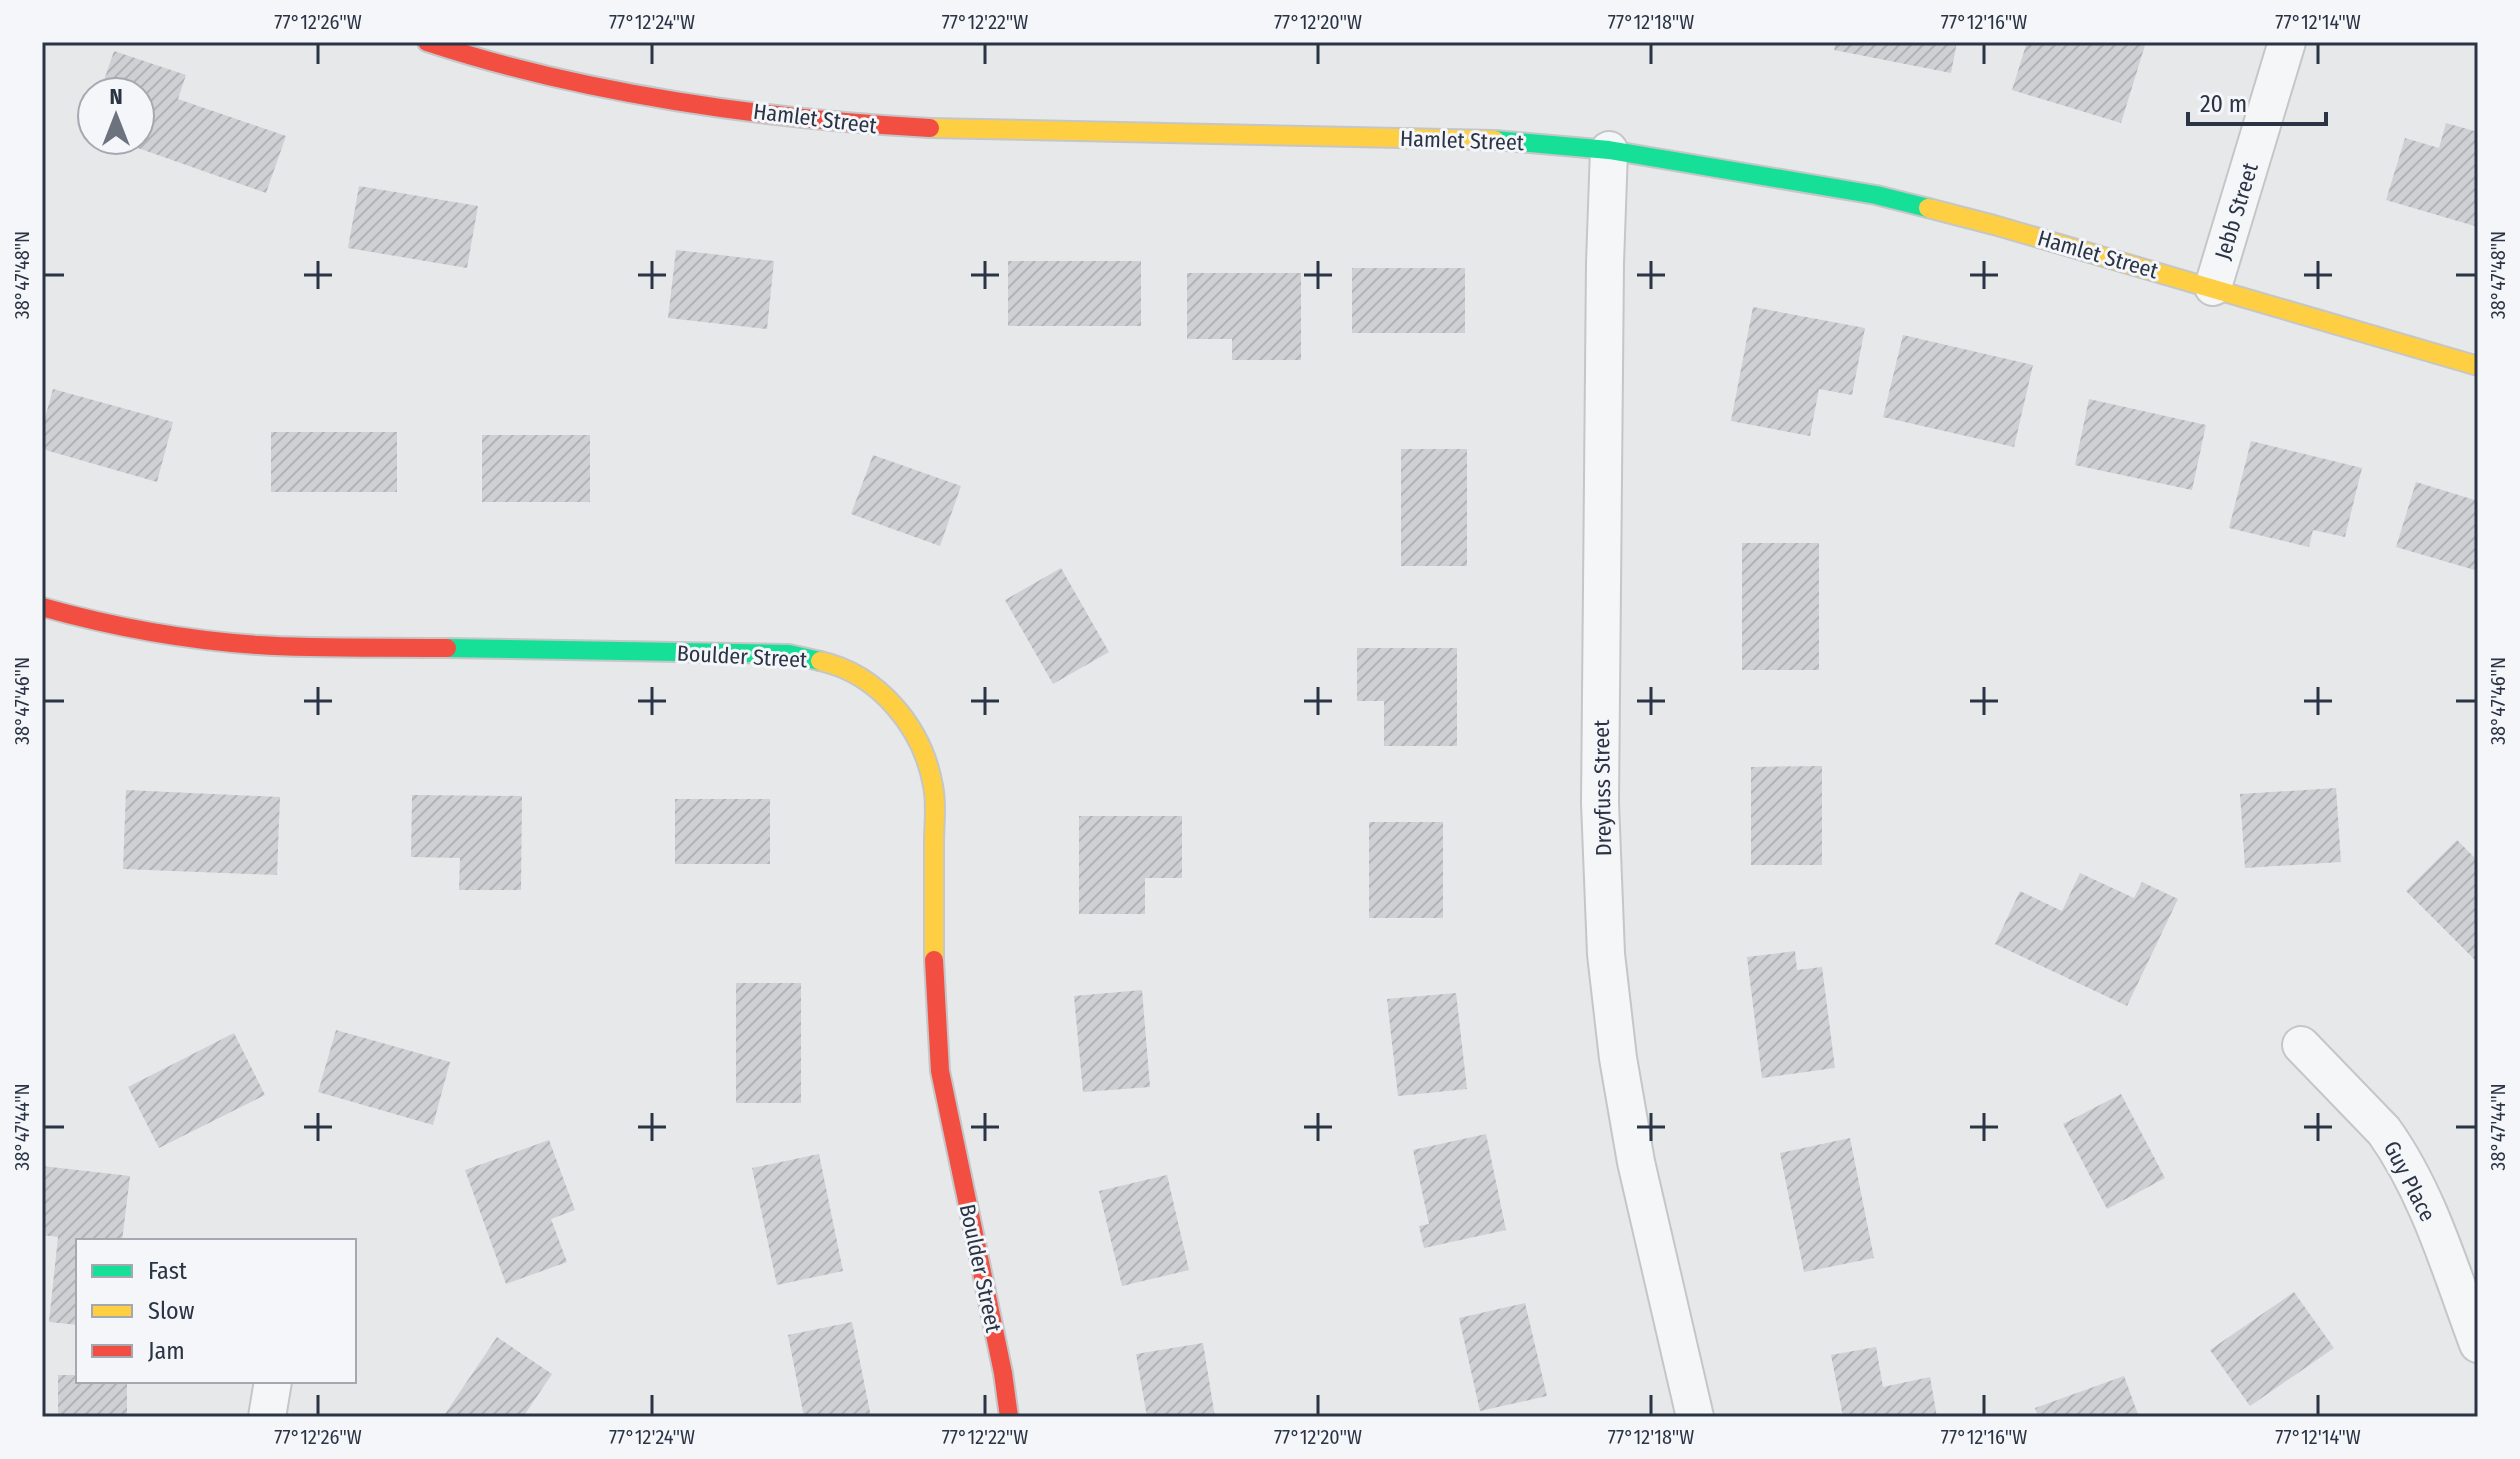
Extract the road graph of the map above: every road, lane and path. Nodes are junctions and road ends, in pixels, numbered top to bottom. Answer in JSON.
{"nodes":[{"id":1,"x":427,"y":42,"type":"edge"},
{"id":2,"x":2287,"y":42,"type":"edge"},
{"id":3,"x":1609,"y":150,"type":"junction"},
{"id":4,"x":2213,"y":287,"type":"junction"},
{"id":5,"x":2478,"y":366,"type":"edge"},
{"id":6,"x":42,"y":607,"type":"edge"},
{"id":7,"x":2301,"y":1045,"type":"dead end"},
{"id":8,"x":2478,"y":1344,"type":"edge"},
{"id":9,"x":273,"y":1383,"type":"edge"},
{"id":10,"x":267,"y":1417,"type":"edge"},
{"id":11,"x":1009,"y":1417,"type":"edge"},
{"id":12,"x":1695,"y":1417,"type":"edge"}],
"edges":[{"from":1,"to":3,"type":"street","name":"Hamlet Street"},
{"from":2,"to":4,"type":"street","name":"Jebb Street"},
{"from":3,"to":4,"type":"street","name":"Hamlet Street"},
{"from":3,"to":12,"type":"street","name":"Dreyfuss Street"},
{"from":4,"to":5,"type":"street","name":"Hamlet Street"},
{"from":6,"to":11,"type":"street","name":"Boulder Street"},
{"from":7,"to":8,"type":"street","name":"Guy Place"},
{"from":9,"to":10,"type":"street"}]}
